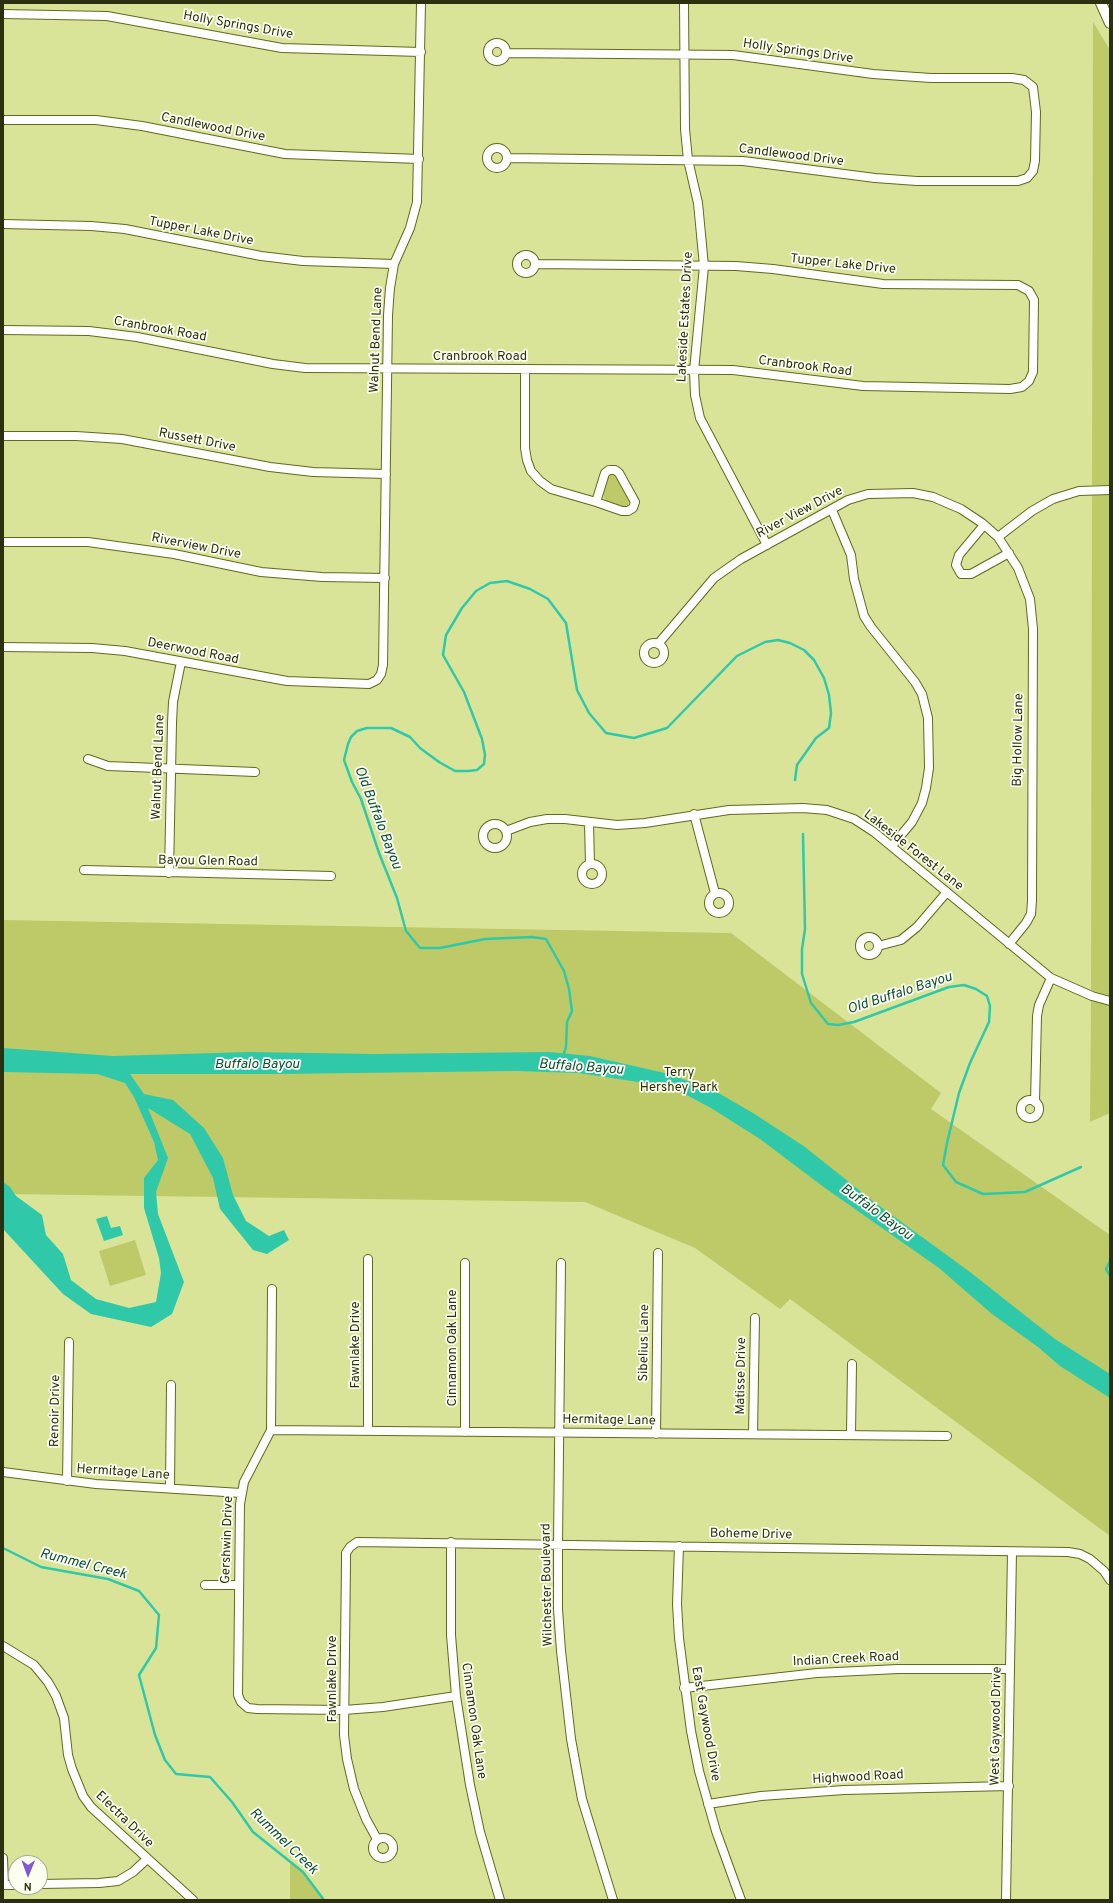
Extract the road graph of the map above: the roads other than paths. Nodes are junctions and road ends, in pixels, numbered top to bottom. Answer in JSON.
{"nodes":[{"id":1,"x":421,"y":3,"type":"edge"},
{"id":2,"x":684,"y":3,"type":"edge"},
{"id":3,"x":1101,"y":3,"type":"edge"},
{"id":4,"x":3,"y":14,"type":"edge"},
{"id":5,"x":1110,"y":23,"type":"edge"},
{"id":6,"x":421,"y":52,"type":"junction"},
{"id":7,"x":506,"y":53,"type":"dead end"},
{"id":8,"x":684,"y":54,"type":"junction"},
{"id":9,"x":3,"y":120,"type":"edge"},
{"id":10,"x":1035,"y":137,"type":"joint"},
{"id":11,"x":507,"y":158,"type":"dead end"},
{"id":12,"x":419,"y":159,"type":"junction"},
{"id":13,"x":688,"y":160,"type":"junction"},
{"id":14,"x":3,"y":224,"type":"edge"},
{"id":15,"x":394,"y":264,"type":"junction"},
{"id":16,"x":535,"y":264,"type":"dead end"},
{"id":17,"x":704,"y":266,"type":"junction"},
{"id":18,"x":3,"y":330,"type":"edge"},
{"id":19,"x":386,"y":369,"type":"junction"},
{"id":20,"x":525,"y":369,"type":"junction"},
{"id":21,"x":694,"y":371,"type":"junction"},
{"id":22,"x":959,"y":388,"type":"joint"},
{"id":23,"x":3,"y":436,"type":"edge"},
{"id":24,"x":386,"y":474,"type":"junction"},
{"id":25,"x":1110,"y":490,"type":"edge"},
{"id":26,"x":596,"y":502,"type":"junction"},
{"id":27,"x":832,"y":510,"type":"junction"},
{"id":28,"x":984,"y":525,"type":"junction"},
{"id":29,"x":998,"y":537,"type":"junction"},
{"id":30,"x":3,"y":542,"type":"edge"},
{"id":31,"x":767,"y":545,"type":"junction"},
{"id":32,"x":1009,"y":553,"type":"junction"},
{"id":33,"x":384,"y":578,"type":"junction"},
{"id":34,"x":658,"y":644,"type":"dead end"},
{"id":35,"x":3,"y":647,"type":"edge"},
{"id":36,"x":180,"y":662,"type":"junction"},
{"id":37,"x":377,"y":680,"type":"joint"},
{"id":38,"x":88,"y":759,"type":"dead end"},
{"id":39,"x":170,"y":768,"type":"junction"},
{"id":40,"x":255,"y":772,"type":"dead end"},
{"id":41,"x":694,"y":814,"type":"junction"},
{"id":42,"x":589,"y":823,"type":"junction"},
{"id":43,"x":506,"y":831,"type":"dead end"},
{"id":44,"x":892,"y":846,"type":"junction"},
{"id":45,"x":590,"y":864,"type":"dead end"},
{"id":46,"x":84,"y":870,"type":"dead end"},
{"id":47,"x":168,"y":873,"type":"junction"},
{"id":48,"x":331,"y":876,"type":"dead end"},
{"id":49,"x":947,"y":892,"type":"junction"},
{"id":50,"x":715,"y":893,"type":"dead end"},
{"id":51,"x":1009,"y":944,"type":"junction"},
{"id":52,"x":878,"y":946,"type":"dead end"},
{"id":53,"x":1051,"y":978,"type":"junction"},
{"id":54,"x":1110,"y":1001,"type":"edge"},
{"id":55,"x":1035,"y":1102,"type":"dead end"},
{"id":56,"x":658,"y":1253,"type":"dead end"},
{"id":57,"x":368,"y":1259,"type":"dead end"},
{"id":58,"x":465,"y":1263,"type":"dead end"},
{"id":59,"x":561,"y":1263,"type":"dead end"},
{"id":60,"x":272,"y":1289,"type":"dead end"},
{"id":61,"x":755,"y":1318,"type":"dead end"},
{"id":62,"x":69,"y":1342,"type":"dead end"},
{"id":63,"x":852,"y":1364,"type":"dead end"},
{"id":64,"x":171,"y":1385,"type":"dead end"},
{"id":65,"x":271,"y":1430,"type":"junction"},
{"id":66,"x":368,"y":1431,"type":"junction"},
{"id":67,"x":465,"y":1432,"type":"junction"},
{"id":68,"x":560,"y":1433,"type":"junction"},
{"id":69,"x":656,"y":1434,"type":"junction"},
{"id":70,"x":752,"y":1434,"type":"junction"},
{"id":71,"x":851,"y":1435,"type":"junction"},
{"id":72,"x":947,"y":1436,"type":"dead end"},
{"id":73,"x":3,"y":1472,"type":"edge"},
{"id":74,"x":67,"y":1480,"type":"junction"},
{"id":75,"x":170,"y":1488,"type":"junction"},
{"id":76,"x":241,"y":1493,"type":"junction"},
{"id":77,"x":380,"y":1541,"type":"joint"},
{"id":78,"x":451,"y":1542,"type":"junction"},
{"id":79,"x":558,"y":1544,"type":"junction"},
{"id":80,"x":679,"y":1546,"type":"junction"},
{"id":81,"x":1012,"y":1552,"type":"junction"},
{"id":82,"x":1110,"y":1580,"type":"edge"},
{"id":83,"x":239,"y":1585,"type":"junction"},
{"id":84,"x":205,"y":1586,"type":"dead end"},
{"id":85,"x":3,"y":1646,"type":"edge"},
{"id":86,"x":1010,"y":1669,"type":"junction"},
{"id":87,"x":684,"y":1688,"type":"junction"},
{"id":88,"x":456,"y":1696,"type":"junction"},
{"id":89,"x":344,"y":1710,"type":"junction"},
{"id":90,"x":1009,"y":1786,"type":"junction"},
{"id":91,"x":708,"y":1804,"type":"junction"},
{"id":92,"x":377,"y":1839,"type":"dead end"},
{"id":93,"x":3,"y":1858,"type":"edge"},
{"id":94,"x":147,"y":1859,"type":"junction"},
{"id":95,"x":48,"y":1884,"type":"edge"},
{"id":96,"x":3,"y":1885,"type":"edge"},
{"id":97,"x":194,"y":1900,"type":"edge"},
{"id":98,"x":500,"y":1900,"type":"edge"},
{"id":99,"x":612,"y":1900,"type":"edge"},
{"id":100,"x":741,"y":1900,"type":"edge"},
{"id":101,"x":1006,"y":1900,"type":"edge"}],
"edges":[{"from":1,"to":6,"type":"street","name":"Walnut Bend Lane"},
{"from":2,"to":8,"type":"street","name":"Lakeside Estates Drive"},
{"from":3,"to":5,"type":"main road"},
{"from":4,"to":6,"type":"street","name":"Holly Springs Drive"},
{"from":6,"to":12,"type":"street","name":"Walnut Bend Lane"},
{"from":7,"to":8,"type":"street","name":"Holly Springs Drive"},
{"from":8,"to":10,"type":"street","name":"Holly Springs Drive"},
{"from":8,"to":13,"type":"street","name":"Lakeside Estates Drive"},
{"from":9,"to":12,"type":"street","name":"Candlewood Drive"},
{"from":10,"to":13,"type":"street","name":"Candlewood Drive"},
{"from":11,"to":13,"type":"street","name":"Candlewood Drive"},
{"from":12,"to":15,"type":"street","name":"Walnut Bend Lane"},
{"from":13,"to":17,"type":"street","name":"Lakeside Estates Drive"},
{"from":14,"to":15,"type":"street","name":"Tupper Lake Drive"},
{"from":15,"to":19,"type":"street","name":"Walnut Bend Lane"},
{"from":16,"to":17,"type":"street","name":"Tupper Lake Drive"},
{"from":17,"to":21,"type":"street","name":"Lakeside Estates Drive"},
{"from":17,"to":22,"type":"street","name":"Tupper Lake Drive"},
{"from":18,"to":19,"type":"street","name":"Cranbrook Road"},
{"from":19,"to":20,"type":"street","name":"Cranbrook Road"},
{"from":19,"to":24,"type":"street","name":"Walnut Bend Lane"},
{"from":20,"to":21,"type":"street","name":"Cranbrook Road"},
{"from":20,"to":26,"type":"street"},
{"from":21,"to":22,"type":"street","name":"Cranbrook Road"},
{"from":21,"to":31,"type":"street","name":"Lakeside Estates Drive"},
{"from":23,"to":24,"type":"street","name":"Russett Drive"},
{"from":24,"to":33,"type":"street","name":"Walnut Bend Lane"},
{"from":25,"to":29,"type":"street"},
{"from":26,"to":26,"type":"street"},
{"from":27,"to":28,"type":"street","name":"River View Drive"},
{"from":27,"to":31,"type":"street","name":"River View Drive"},
{"from":27,"to":44,"type":"street"},
{"from":28,"to":29,"type":"street","name":"River View Drive"},
{"from":28,"to":32,"type":"street"},
{"from":29,"to":32,"type":"street","name":"Big Hollow Lane"},
{"from":30,"to":33,"type":"street","name":"Riverview Drive"},
{"from":31,"to":34,"type":"street","name":"River View Drive"},
{"from":32,"to":51,"type":"street","name":"Big Hollow Lane"},
{"from":33,"to":37,"type":"street","name":"Walnut Bend Lane"},
{"from":35,"to":36,"type":"street","name":"Deerwood Road"},
{"from":36,"to":37,"type":"street","name":"Deerwood Road"},
{"from":36,"to":39,"type":"street","name":"Walnut Bend Lane"},
{"from":38,"to":39,"type":"street"},
{"from":39,"to":40,"type":"street"},
{"from":39,"to":47,"type":"street","name":"Walnut Bend Lane"},
{"from":41,"to":42,"type":"street","name":"Lakeside Forest Lane"},
{"from":41,"to":44,"type":"street","name":"Lakeside Forest Lane"},
{"from":41,"to":50,"type":"street"},
{"from":42,"to":43,"type":"street","name":"Lakeside Forest Lane"},
{"from":42,"to":45,"type":"street"},
{"from":44,"to":49,"type":"street","name":"Lakeside Forest Lane"},
{"from":46,"to":47,"type":"street","name":"Bayou Glen Road"},
{"from":47,"to":48,"type":"street","name":"Bayou Glen Road"},
{"from":49,"to":51,"type":"street","name":"Lakeside Forest Lane"},
{"from":49,"to":52,"type":"street"},
{"from":51,"to":53,"type":"street","name":"Lakeside Forest Lane"},
{"from":53,"to":54,"type":"street","name":"Lakeside Forest Lane"},
{"from":53,"to":55,"type":"street"},
{"from":56,"to":69,"type":"street","name":"Sibelius Lane"},
{"from":57,"to":66,"type":"street","name":"Fawnlake Drive"},
{"from":58,"to":67,"type":"street","name":"Cinnamon Oak Lane"},
{"from":59,"to":68,"type":"street","name":"Wilchester Boulevard"},
{"from":60,"to":65,"type":"street","name":"Gershwin Drive"},
{"from":61,"to":70,"type":"street","name":"Matisse Drive"},
{"from":62,"to":74,"type":"street","name":"Renoir Drive"},
{"from":63,"to":71,"type":"street"},
{"from":64,"to":75,"type":"street"},
{"from":65,"to":66,"type":"street","name":"Hermitage Lane"},
{"from":65,"to":76,"type":"street","name":"Gershwin Drive"},
{"from":66,"to":67,"type":"street","name":"Hermitage Lane"},
{"from":67,"to":68,"type":"street","name":"Hermitage Lane"},
{"from":68,"to":69,"type":"street","name":"Hermitage Lane"},
{"from":68,"to":79,"type":"street","name":"Wilchester Boulevard"},
{"from":69,"to":70,"type":"street","name":"Hermitage Lane"},
{"from":70,"to":71,"type":"street","name":"Hermitage Lane"},
{"from":71,"to":72,"type":"street","name":"Hermitage Lane"},
{"from":73,"to":74,"type":"street","name":"Hermitage Lane"},
{"from":74,"to":75,"type":"street","name":"Hermitage Lane"},
{"from":75,"to":76,"type":"street","name":"Hermitage Lane"},
{"from":76,"to":83,"type":"street","name":"Gershwin Drive"},
{"from":77,"to":78,"type":"street","name":"Boheme Drive"},
{"from":77,"to":89,"type":"street","name":"Fawnlake Drive"},
{"from":78,"to":79,"type":"street","name":"Boheme Drive"},
{"from":78,"to":88,"type":"street","name":"Cinnamon Oak Lane"},
{"from":79,"to":80,"type":"street","name":"Boheme Drive"},
{"from":79,"to":99,"type":"street","name":"Wilchester Boulevard"},
{"from":80,"to":81,"type":"street","name":"Boheme Drive"},
{"from":80,"to":87,"type":"street","name":"East Gaywood Drive"},
{"from":81,"to":82,"type":"street","name":"Boheme Drive"},
{"from":81,"to":86,"type":"street","name":"West Gaywood Drive"},
{"from":83,"to":84,"type":"street"},
{"from":83,"to":89,"type":"street","name":"Gershwin Drive"},
{"from":85,"to":94,"type":"street","name":"Electra Drive"},
{"from":86,"to":87,"type":"street","name":"Indian Creek Road"},
{"from":86,"to":90,"type":"street","name":"West Gaywood Drive"},
{"from":87,"to":91,"type":"street","name":"East Gaywood Drive"},
{"from":88,"to":89,"type":"street"},
{"from":88,"to":98,"type":"street","name":"Cinnamon Oak Lane"},
{"from":89,"to":92,"type":"street","name":"Fawnlake Drive"},
{"from":90,"to":91,"type":"street","name":"Highwood Road"},
{"from":90,"to":101,"type":"street","name":"West Gaywood Drive"},
{"from":91,"to":100,"type":"street","name":"East Gaywood Drive"},
{"from":93,"to":96,"type":"street"},
{"from":94,"to":95,"type":"street"},
{"from":94,"to":97,"type":"street","name":"Electra Drive"}]}
